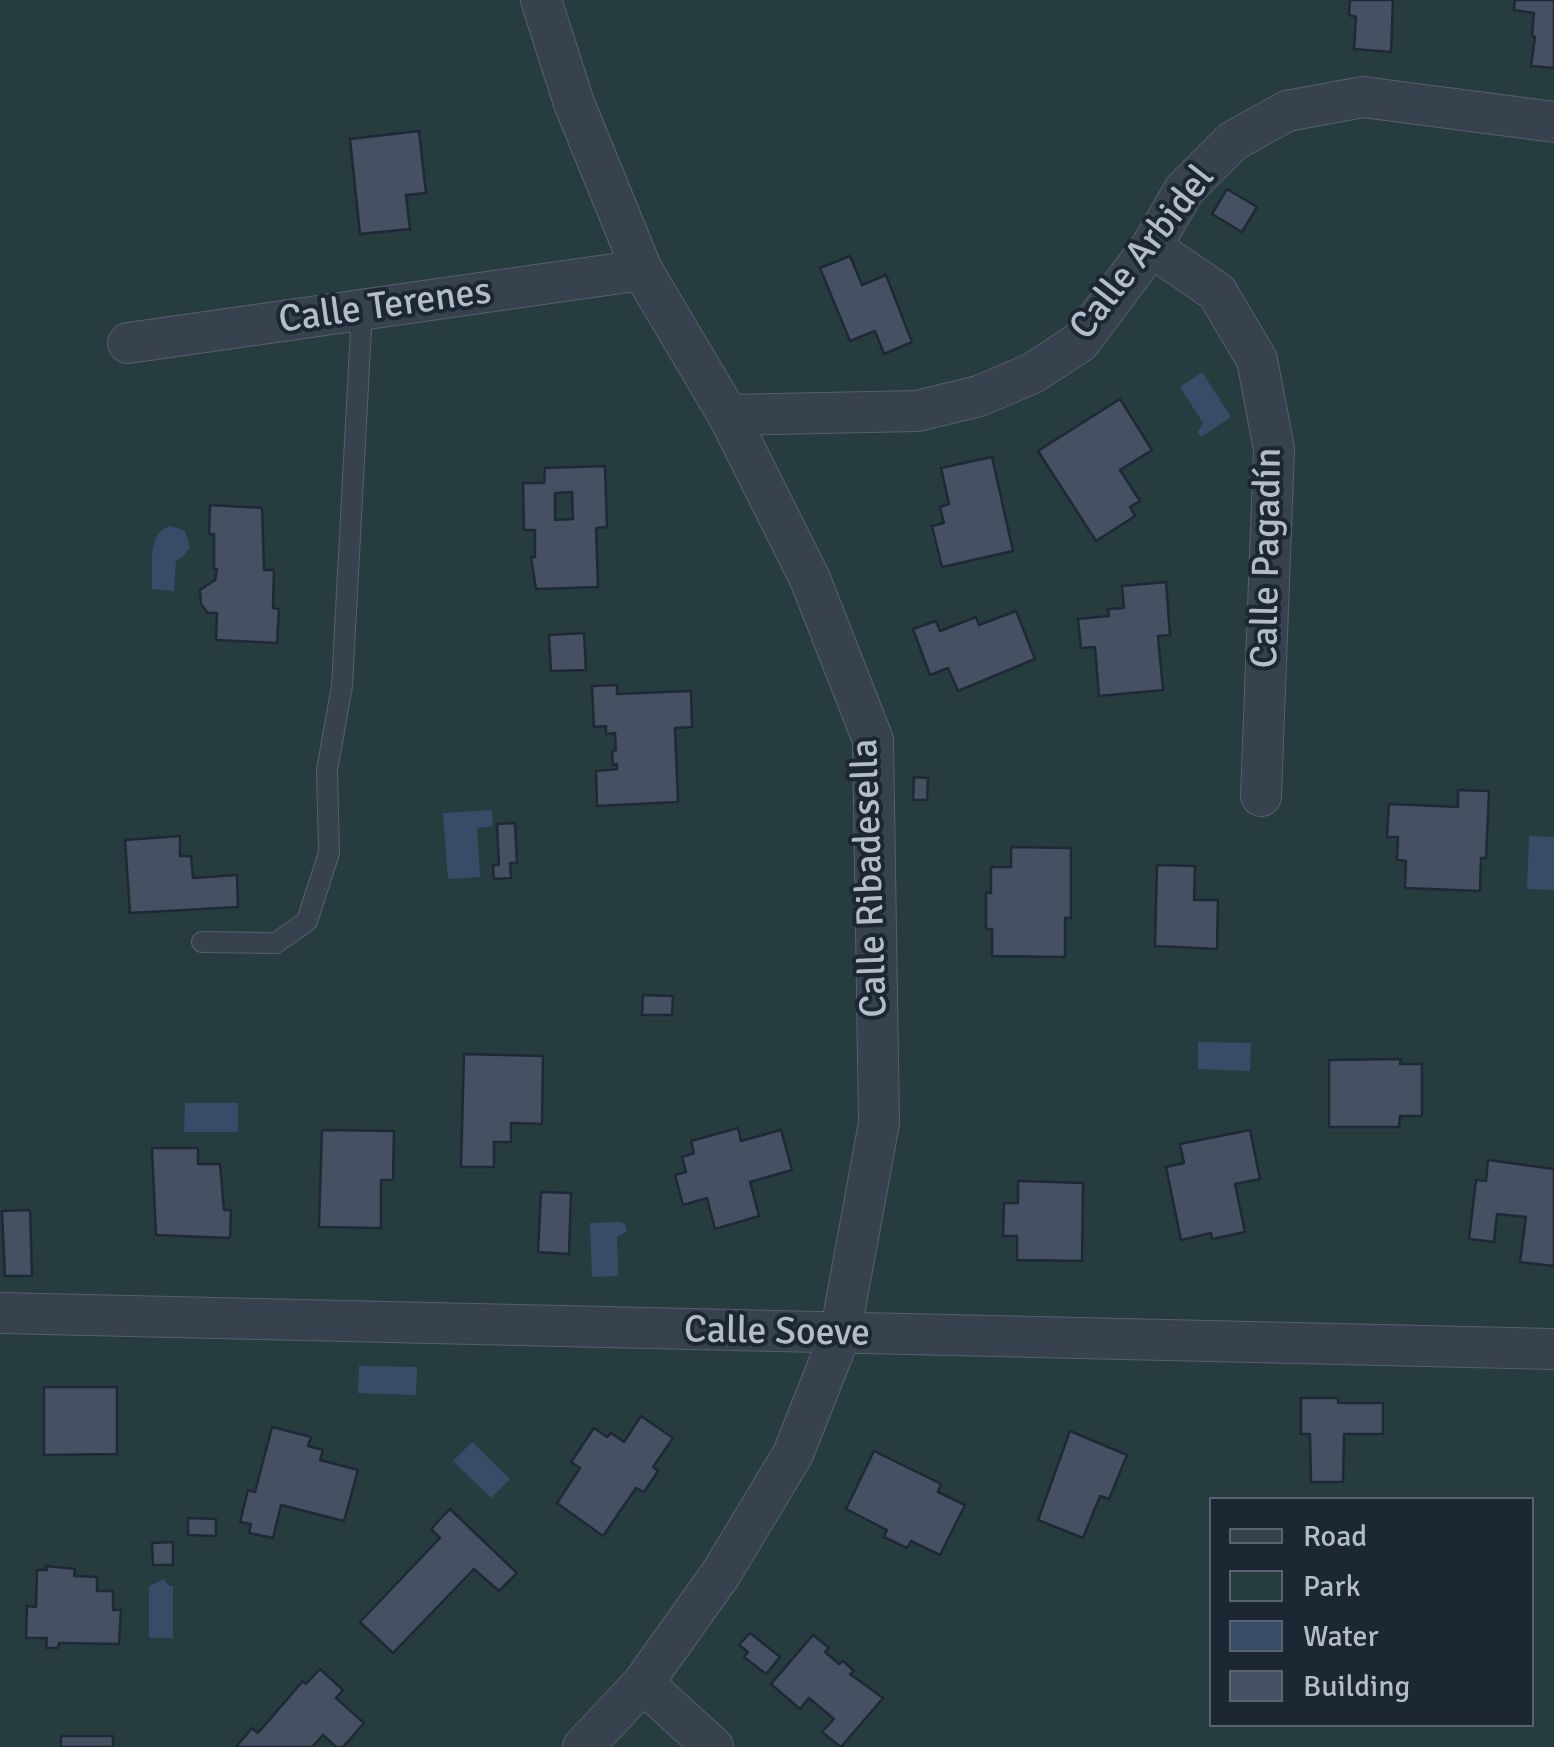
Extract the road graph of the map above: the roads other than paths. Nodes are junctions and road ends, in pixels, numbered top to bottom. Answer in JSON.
{"nodes":[{"id":1,"x":542,"y":0,"type":"edge"},
{"id":2,"x":1554,"y":122,"type":"edge"},
{"id":3,"x":1151,"y":247,"type":"junction"},
{"id":4,"x":642,"y":270,"type":"junction"},
{"id":5,"x":362,"y":310,"type":"junction"},
{"id":6,"x":128,"y":343,"type":"dead end"},
{"id":7,"x":728,"y":415,"type":"junction"},
{"id":8,"x":1261,"y":796,"type":"dead end"},
{"id":9,"x":202,"y":942,"type":"dead end"},
{"id":10,"x":0,"y":1313,"type":"edge"},
{"id":11,"x":840,"y":1335,"type":"junction"},
{"id":12,"x":1554,"y":1349,"type":"edge"},
{"id":13,"x":642,"y":1683,"type":"junction"},
{"id":14,"x":583,"y":1747,"type":"edge"},
{"id":15,"x":713,"y":1747,"type":"edge"}],
"edges":[{"from":1,"to":4,"type":"street","name":"Calle Ribadesella"},
{"from":2,"to":3,"type":"street","name":"Calle Arbidel"},
{"from":3,"to":7,"type":"street","name":"Calle Arbidel"},
{"from":3,"to":8,"type":"street","name":"Calle Pagadín"},
{"from":4,"to":5,"type":"street","name":"Calle Terenes"},
{"from":4,"to":7,"type":"street","name":"Calle Ribadesella"},
{"from":5,"to":6,"type":"street","name":"Calle Terenes"},
{"from":5,"to":9,"type":"lane"},
{"from":7,"to":11,"type":"street","name":"Calle Ribadesella"},
{"from":10,"to":11,"type":"street","name":"Calle Soeve"},
{"from":11,"to":12,"type":"street","name":"Calle Soeve"},
{"from":11,"to":13,"type":"street","name":"Calle Ribadesella"},
{"from":13,"to":14,"type":"street","name":"Calle Ribadesella"},
{"from":13,"to":15,"type":"street"}]}
